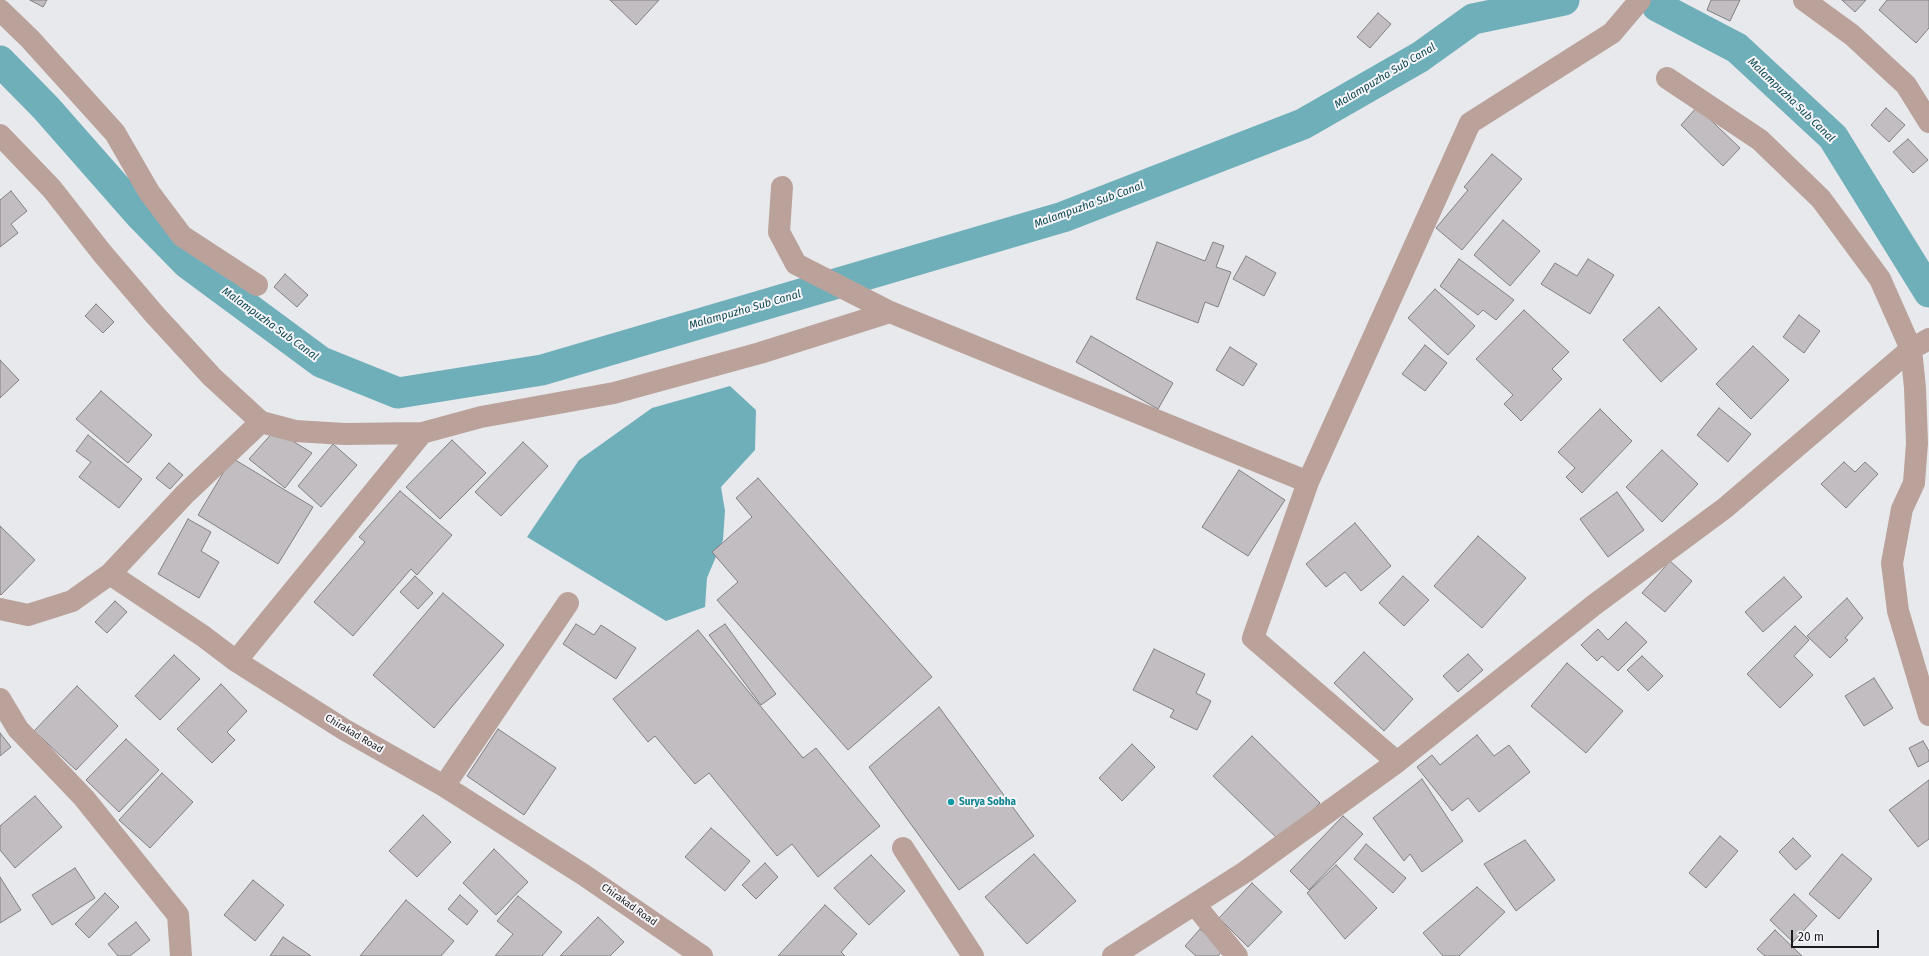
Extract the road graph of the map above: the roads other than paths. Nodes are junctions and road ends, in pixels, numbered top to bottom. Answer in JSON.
{"nodes":[{"id":1,"x":1640,"y":0,"type":"edge"},
{"id":2,"x":1804,"y":0,"type":"edge"},
{"id":3,"x":0,"y":10,"type":"edge"},
{"id":4,"x":1667,"y":78,"type":"dead end"},
{"id":5,"x":1929,"y":122,"type":"edge"},
{"id":6,"x":0,"y":135,"type":"edge"},
{"id":7,"x":782,"y":187,"type":"dead end"},
{"id":8,"x":257,"y":285,"type":"dead end"},
{"id":9,"x":890,"y":312,"type":"junction"},
{"id":10,"x":1920,"y":344,"type":"edge"},
{"id":11,"x":261,"y":422,"type":"junction"},
{"id":12,"x":422,"y":433,"type":"junction"},
{"id":13,"x":1308,"y":482,"type":"junction"},
{"id":14,"x":110,"y":574,"type":"junction"},
{"id":15,"x":568,"y":603,"type":"dead end"},
{"id":16,"x":0,"y":609,"type":"edge"},
{"id":17,"x":236,"y":661,"type":"junction"},
{"id":18,"x":0,"y":699,"type":"edge"},
{"id":19,"x":1929,"y":715,"type":"edge"},
{"id":20,"x":1397,"y":762,"type":"junction"},
{"id":21,"x":444,"y":786,"type":"junction"},
{"id":22,"x":903,"y":848,"type":"dead end"},
{"id":23,"x":1195,"y":905,"type":"junction"},
{"id":24,"x":181,"y":956,"type":"edge"},
{"id":25,"x":702,"y":956,"type":"edge"},
{"id":26,"x":974,"y":956,"type":"edge"},
{"id":27,"x":1113,"y":956,"type":"edge"},
{"id":28,"x":1237,"y":956,"type":"edge"}],
"edges":[{"from":1,"to":13,"type":"street"},
{"from":2,"to":5,"type":"street"},
{"from":3,"to":8,"type":"street"},
{"from":4,"to":10,"type":"street"},
{"from":6,"to":11,"type":"street"},
{"from":7,"to":9,"type":"street"},
{"from":9,"to":12,"type":"street"},
{"from":9,"to":13,"type":"street"},
{"from":10,"to":19,"type":"street"},
{"from":10,"to":20,"type":"street"},
{"from":11,"to":12,"type":"street"},
{"from":11,"to":14,"type":"street"},
{"from":12,"to":17,"type":"street"},
{"from":13,"to":20,"type":"street"},
{"from":14,"to":16,"type":"street"},
{"from":14,"to":17,"type":"street","name":"Chirakad Road"},
{"from":15,"to":21,"type":"street"},
{"from":17,"to":21,"type":"street","name":"Chirakad Road"},
{"from":18,"to":24,"type":"street"},
{"from":20,"to":23,"type":"street"},
{"from":21,"to":25,"type":"street","name":"Chirakad Road"},
{"from":22,"to":26,"type":"street"},
{"from":23,"to":27,"type":"street"},
{"from":23,"to":28,"type":"street"}]}
